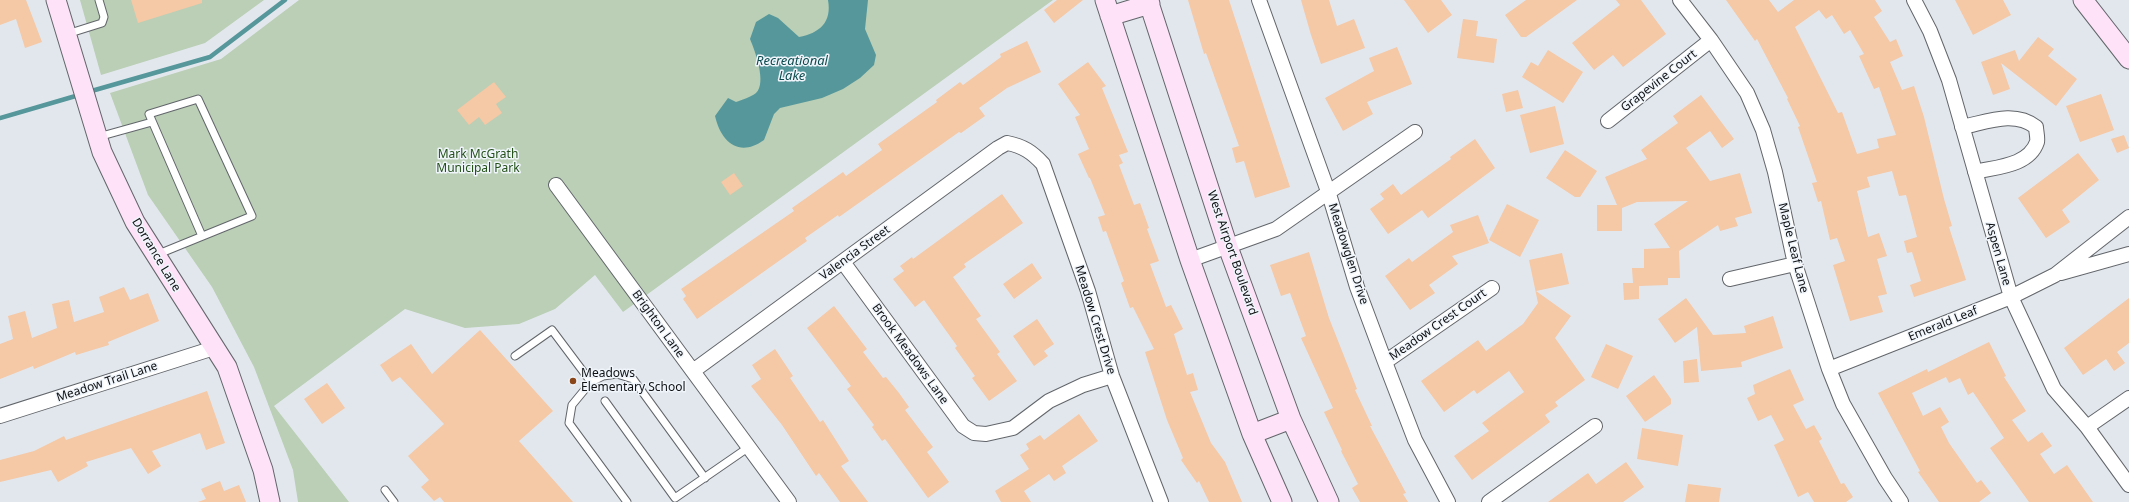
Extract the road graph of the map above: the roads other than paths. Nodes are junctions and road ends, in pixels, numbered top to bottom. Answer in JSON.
{"nodes":[{"id":1,"x":56,"y":0,"type":"edge"},
{"id":2,"x":100,"y":0,"type":"edge"},
{"id":3,"x":1259,"y":0,"type":"edge"},
{"id":4,"x":1680,"y":0,"type":"edge"},
{"id":5,"x":1914,"y":0,"type":"edge"},
{"id":6,"x":2083,"y":0,"type":"edge"},
{"id":7,"x":1149,"y":2,"type":"edge"},
{"id":8,"x":1108,"y":8,"type":"edge"},
{"id":9,"x":66,"y":34,"type":"junction"},
{"id":10,"x":1711,"y":40,"type":"junction"},
{"id":11,"x":2129,"y":59,"type":"edge"},
{"id":12,"x":1608,"y":121,"type":"dead end"},
{"id":13,"x":152,"y":122,"type":"junction"},
{"id":14,"x":1962,"y":127,"type":"junction"},
{"id":15,"x":1415,"y":132,"type":"dead end"},
{"id":16,"x":98,"y":137,"type":"junction"},
{"id":17,"x":1020,"y":145,"type":"joint"},
{"id":18,"x":1975,"y":172,"type":"junction"},
{"id":19,"x":556,"y":185,"type":"dead end"},
{"id":20,"x":1329,"y":194,"type":"junction"},
{"id":21,"x":2129,"y":217,"type":"edge"},
{"id":22,"x":202,"y":236,"type":"junction"},
{"id":23,"x":1228,"y":247,"type":"junction"},
{"id":24,"x":2129,"y":254,"type":"edge"},
{"id":25,"x":156,"y":255,"type":"junction"},
{"id":26,"x":1190,"y":260,"type":"junction"},
{"id":27,"x":843,"y":262,"type":"junction"},
{"id":28,"x":1795,"y":264,"type":"junction"},
{"id":29,"x":2055,"y":275,"type":"junction"},
{"id":30,"x":1730,"y":279,"type":"dead end"},
{"id":31,"x":1492,"y":288,"type":"dead end"},
{"id":32,"x":2011,"y":297,"type":"junction"},
{"id":33,"x":214,"y":348,"type":"junction"},
{"id":34,"x":515,"y":356,"type":"dead end"},
{"id":35,"x":1385,"y":362,"type":"junction"},
{"id":36,"x":1829,"y":369,"type":"junction"},
{"id":37,"x":693,"y":371,"type":"junction"},
{"id":38,"x":1112,"y":376,"type":"junction"},
{"id":39,"x":591,"y":382,"type":"junction"},
{"id":40,"x":2129,"y":398,"type":"edge"},
{"id":41,"x":605,"y":401,"type":"dead end"},
{"id":42,"x":0,"y":416,"type":"edge"},
{"id":43,"x":1291,"y":419,"type":"junction"},
{"id":44,"x":1595,"y":426,"type":"dead end"},
{"id":45,"x":2087,"y":427,"type":"junction"},
{"id":46,"x":1252,"y":434,"type":"junction"},
{"id":47,"x":749,"y":447,"type":"junction"},
{"id":48,"x":705,"y":478,"type":"junction"},
{"id":49,"x":2129,"y":485,"type":"edge"},
{"id":50,"x":385,"y":490,"type":"dead end"},
{"id":51,"x":270,"y":502,"type":"edge"},
{"id":52,"x":394,"y":502,"type":"edge"},
{"id":53,"x":627,"y":502,"type":"edge"},
{"id":54,"x":789,"y":502,"type":"edge"},
{"id":55,"x":1161,"y":502,"type":"edge"},
{"id":56,"x":1282,"y":502,"type":"edge"},
{"id":57,"x":1329,"y":502,"type":"edge"},
{"id":58,"x":1448,"y":502,"type":"edge"},
{"id":59,"x":1489,"y":502,"type":"edge"},
{"id":60,"x":1901,"y":502,"type":"edge"}],
"edges":[{"from":1,"to":9,"type":"main road","name":"Dorrance Lane"},
{"from":2,"to":9,"type":"lane"},
{"from":3,"to":20,"type":"street","name":"Meadowglen Drive"},
{"from":4,"to":10,"type":"street","name":"Maple Leaf Lane"},
{"from":5,"to":14,"type":"street","name":"Aspen Lane"},
{"from":6,"to":11,"type":"main road"},
{"from":7,"to":8,"type":"main road"},
{"from":7,"to":23,"type":"main road","name":"West Airport Boulevard"},
{"from":8,"to":26,"type":"main road"},
{"from":9,"to":16,"type":"main road","name":"Dorrance Lane"},
{"from":10,"to":12,"type":"street","name":"Grapevine Court"},
{"from":10,"to":28,"type":"street","name":"Maple Leaf Lane"},
{"from":13,"to":16,"type":"lane"},
{"from":13,"to":22,"type":"lane"},
{"from":13,"to":22,"type":"lane"},
{"from":14,"to":18,"type":"street","name":"Aspen Lane"},
{"from":14,"to":18,"type":"street"},
{"from":15,"to":20,"type":"street"},
{"from":16,"to":25,"type":"main road","name":"Dorrance Lane"},
{"from":17,"to":27,"type":"street","name":"Valencia Street"},
{"from":17,"to":38,"type":"street","name":"Meadow Crest Drive"},
{"from":18,"to":32,"type":"street","name":"Aspen Lane"},
{"from":19,"to":37,"type":"street","name":"Brighton Lane"},
{"from":20,"to":23,"type":"street"},
{"from":20,"to":35,"type":"street","name":"Meadowglen Drive"},
{"from":21,"to":29,"type":"street","name":"Emerald Leaf"},
{"from":22,"to":25,"type":"lane"},
{"from":23,"to":26,"type":"street"},
{"from":23,"to":43,"type":"main road","name":"West Airport Boulevard"},
{"from":24,"to":29,"type":"street","name":"Emerald Leaf"},
{"from":25,"to":33,"type":"main road","name":"Dorrance Lane"},
{"from":26,"to":46,"type":"main road"},
{"from":27,"to":37,"type":"street","name":"Valencia Street"},
{"from":27,"to":38,"type":"street","name":"Brook Meadows Lane"},
{"from":28,"to":30,"type":"street"},
{"from":28,"to":36,"type":"street","name":"Maple Leaf Lane"},
{"from":29,"to":32,"type":"street","name":"Emerald Leaf"},
{"from":31,"to":35,"type":"street","name":"Meadow Crest Court"},
{"from":32,"to":36,"type":"street","name":"Emerald Leaf"},
{"from":32,"to":45,"type":"street","name":"Aspen Lane"},
{"from":33,"to":42,"type":"street","name":"Meadow Trail Lane"},
{"from":33,"to":51,"type":"main road","name":"Dorrance Lane"},
{"from":34,"to":39,"type":"lane"},
{"from":35,"to":58,"type":"street","name":"Meadowglen Drive"},
{"from":36,"to":60,"type":"street","name":"Maple Leaf Lane"},
{"from":37,"to":47,"type":"street","name":"Brighton Lane"},
{"from":38,"to":55,"type":"street","name":"Meadow Crest Drive"},
{"from":39,"to":48,"type":"lane"},
{"from":39,"to":53,"type":"lane"},
{"from":40,"to":45,"type":"street"},
{"from":41,"to":48,"type":"lane"},
{"from":43,"to":46,"type":"main road"},
{"from":43,"to":57,"type":"main road","name":"West Airport Boulevard"},
{"from":44,"to":59,"type":"street"},
{"from":45,"to":49,"type":"street","name":"Aspen Lane"},
{"from":46,"to":56,"type":"main road"},
{"from":47,"to":48,"type":"lane"},
{"from":47,"to":54,"type":"street","name":"Brighton Lane"},
{"from":50,"to":52,"type":"lane"}]}
